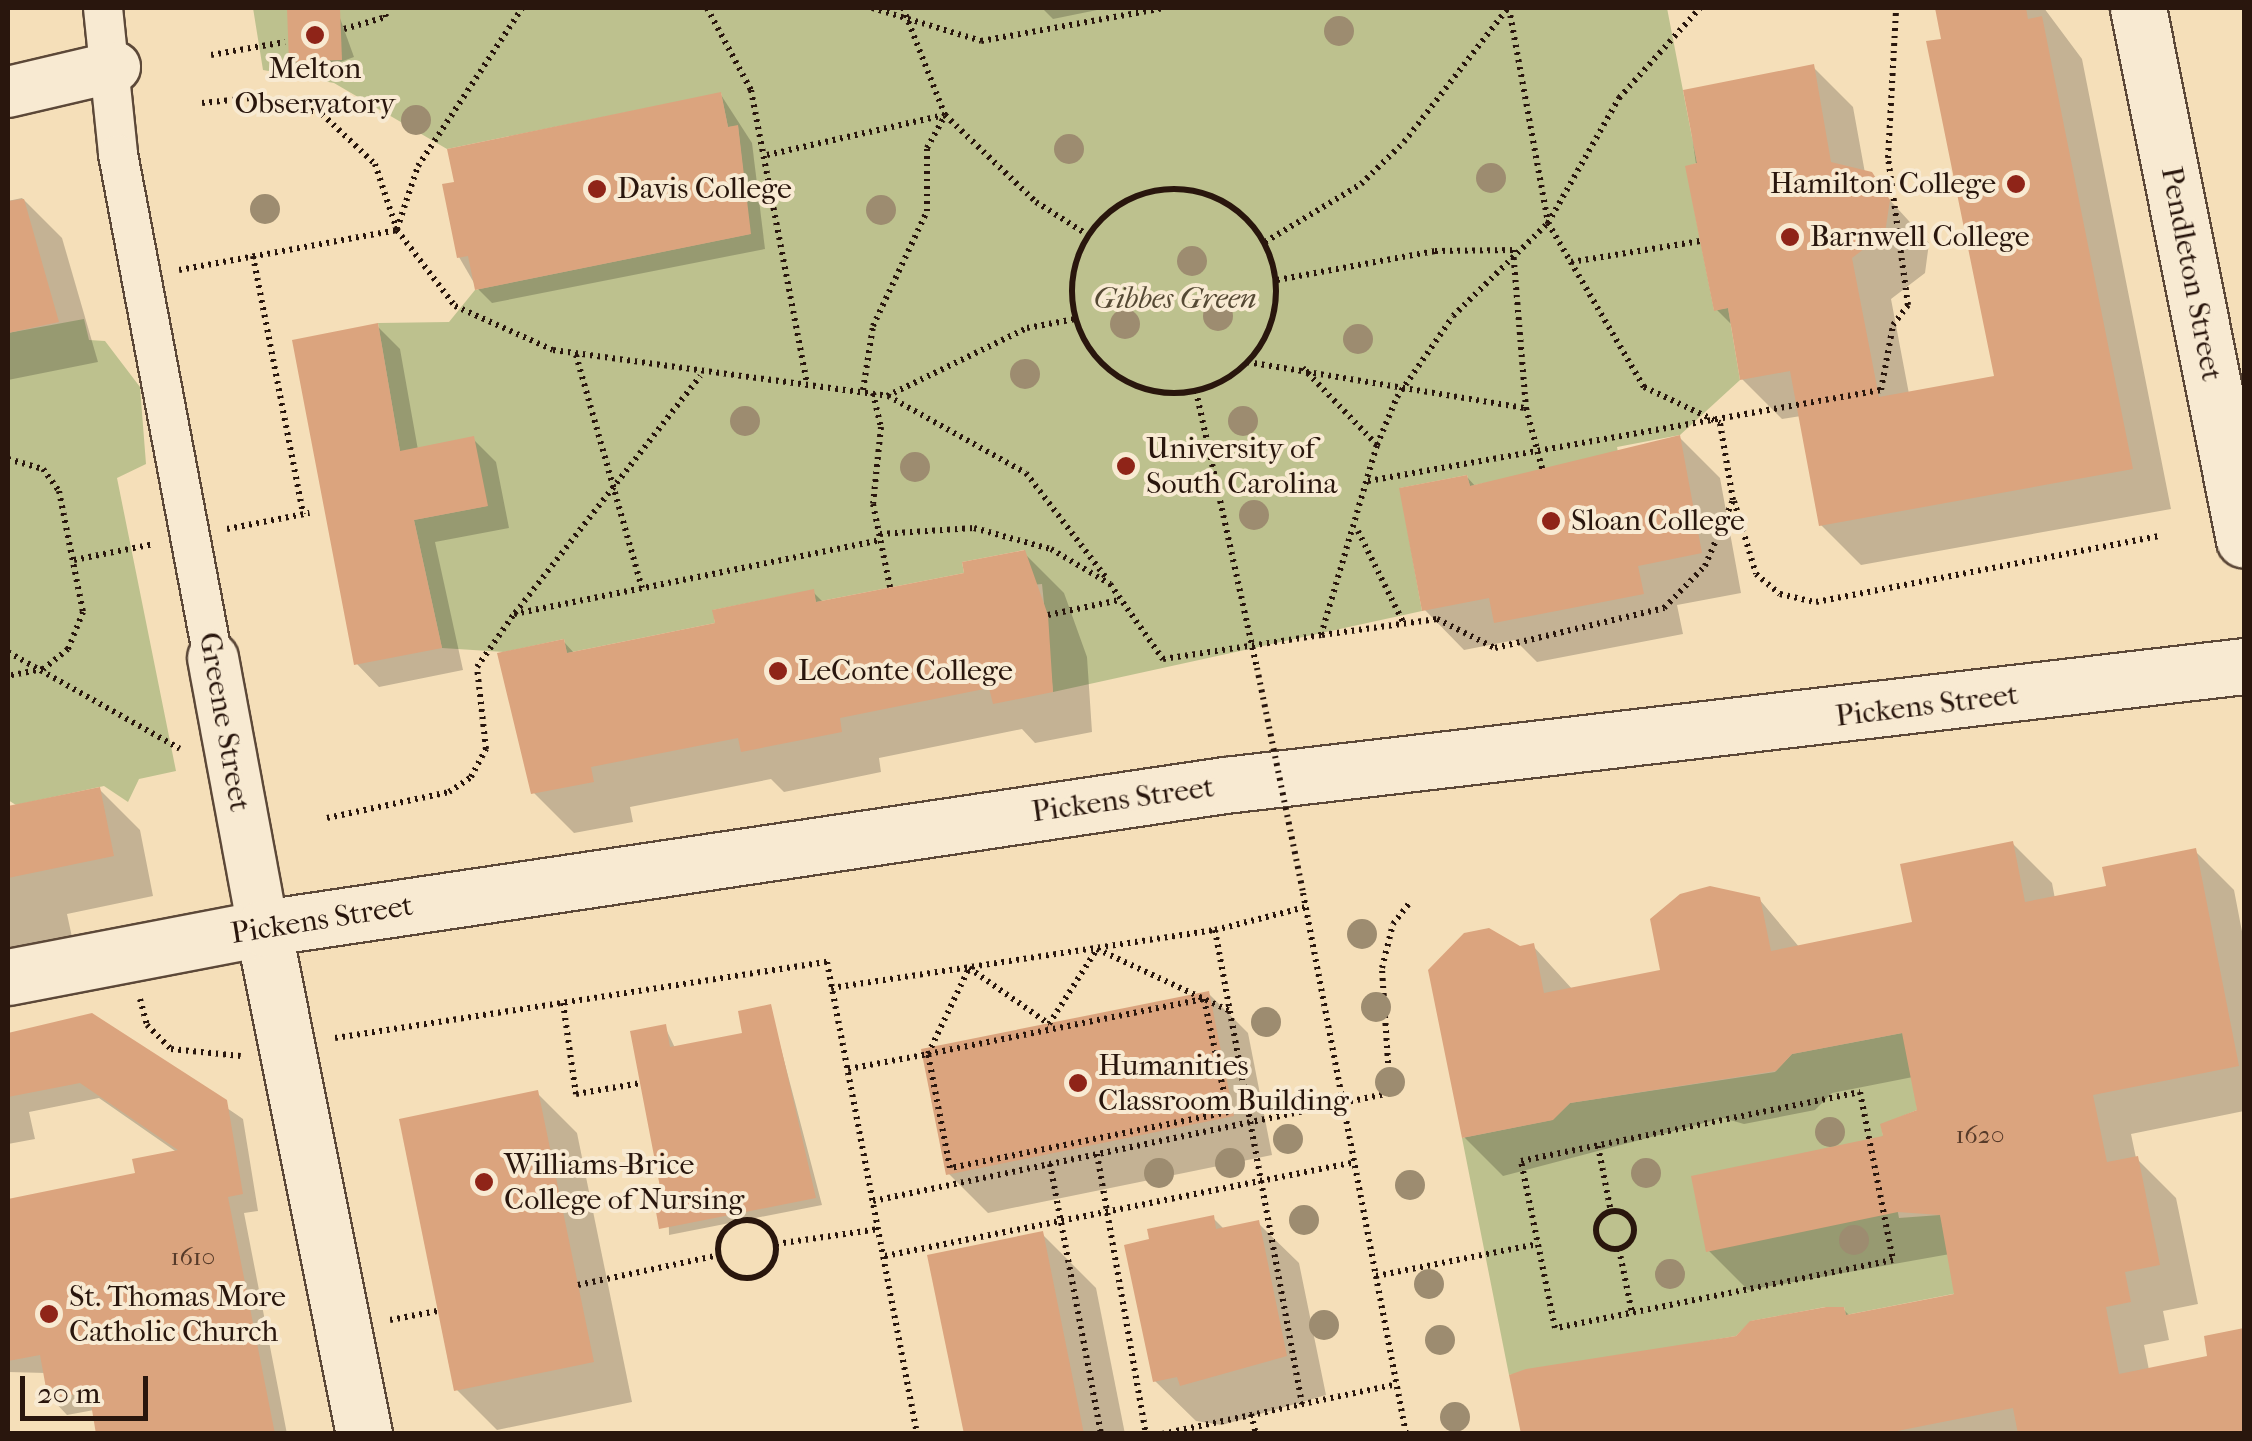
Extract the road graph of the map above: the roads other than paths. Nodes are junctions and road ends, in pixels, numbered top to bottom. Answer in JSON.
{"nodes":[{"id":1,"x":103,"y":8,"type":"edge"},
{"id":2,"x":2138,"y":8,"type":"edge"},
{"id":3,"x":115,"y":67,"type":"junction"},
{"id":4,"x":8,"y":92,"type":"edge"},
{"id":5,"x":2244,"y":540,"type":"edge"},
{"id":6,"x":213,"y":658,"type":"joint"},
{"id":7,"x":2244,"y":666,"type":"edge"},
{"id":8,"x":263,"y":928,"type":"junction"},
{"id":9,"x":8,"y":977,"type":"edge"},
{"id":10,"x":364,"y":1434,"type":"edge"}],
"edges":[{"from":1,"to":3,"type":"street","name":"Greene Street"},
{"from":2,"to":5,"type":"street","name":"Pendleton Street"},
{"from":3,"to":4,"type":"street"},
{"from":3,"to":6,"type":"street","name":"Greene Street"},
{"from":6,"to":8,"type":"street","name":"Greene Street"},
{"from":7,"to":8,"type":"street","name":"Pickens Street"},
{"from":8,"to":9,"type":"street","name":"Pickens Street"},
{"from":8,"to":10,"type":"street","name":"Greene Street"}]}
